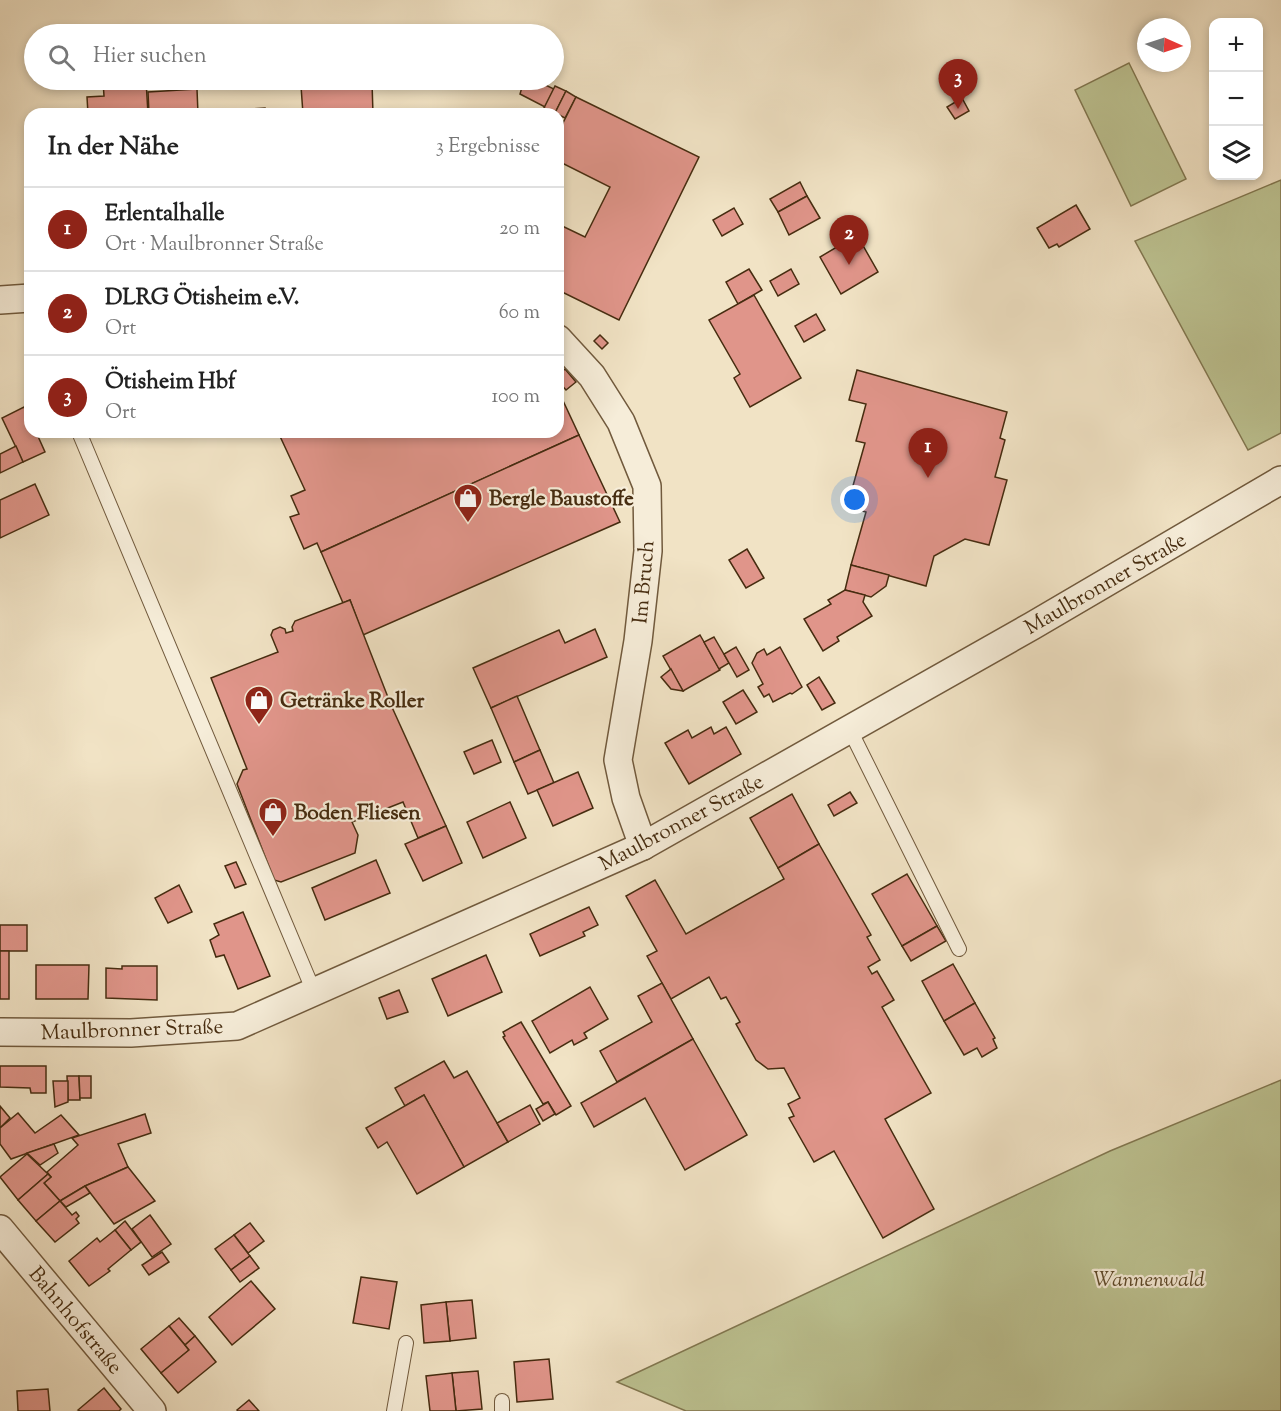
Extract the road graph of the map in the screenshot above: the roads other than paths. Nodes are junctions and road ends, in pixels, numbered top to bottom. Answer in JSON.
{"nodes":[{"id":1,"x":564,"y":346,"type":"edge"},
{"id":2,"x":82,"y":438,"type":"edge"},
{"id":3,"x":1281,"y":480,"type":"edge"},
{"id":4,"x":850,"y":730,"type":"junction"},
{"id":5,"x":643,"y":846,"type":"junction"},
{"id":6,"x":958,"y":949,"type":"dead end"},
{"id":7,"x":314,"y":992,"type":"junction"},
{"id":8,"x":0,"y":1032,"type":"edge"},
{"id":9,"x":0,"y":1229,"type":"edge"},
{"id":10,"x":406,"y":1343,"type":"dead end"},
{"id":11,"x":152,"y":1411,"type":"edge"},
{"id":12,"x":394,"y":1411,"type":"edge"}],
"edges":[{"from":1,"to":5,"type":"street","name":"Im Bruch"},
{"from":2,"to":7,"type":"lane"},
{"from":3,"to":4,"type":"street","name":"Maulbronner Straße"},
{"from":4,"to":5,"type":"street","name":"Maulbronner Straße"},
{"from":4,"to":6,"type":"lane"},
{"from":5,"to":7,"type":"street","name":"Maulbronner Straße"},
{"from":7,"to":8,"type":"street","name":"Maulbronner Straße"},
{"from":9,"to":11,"type":"street","name":"Bahnhofstraße"},
{"from":10,"to":12,"type":"lane"}]}
